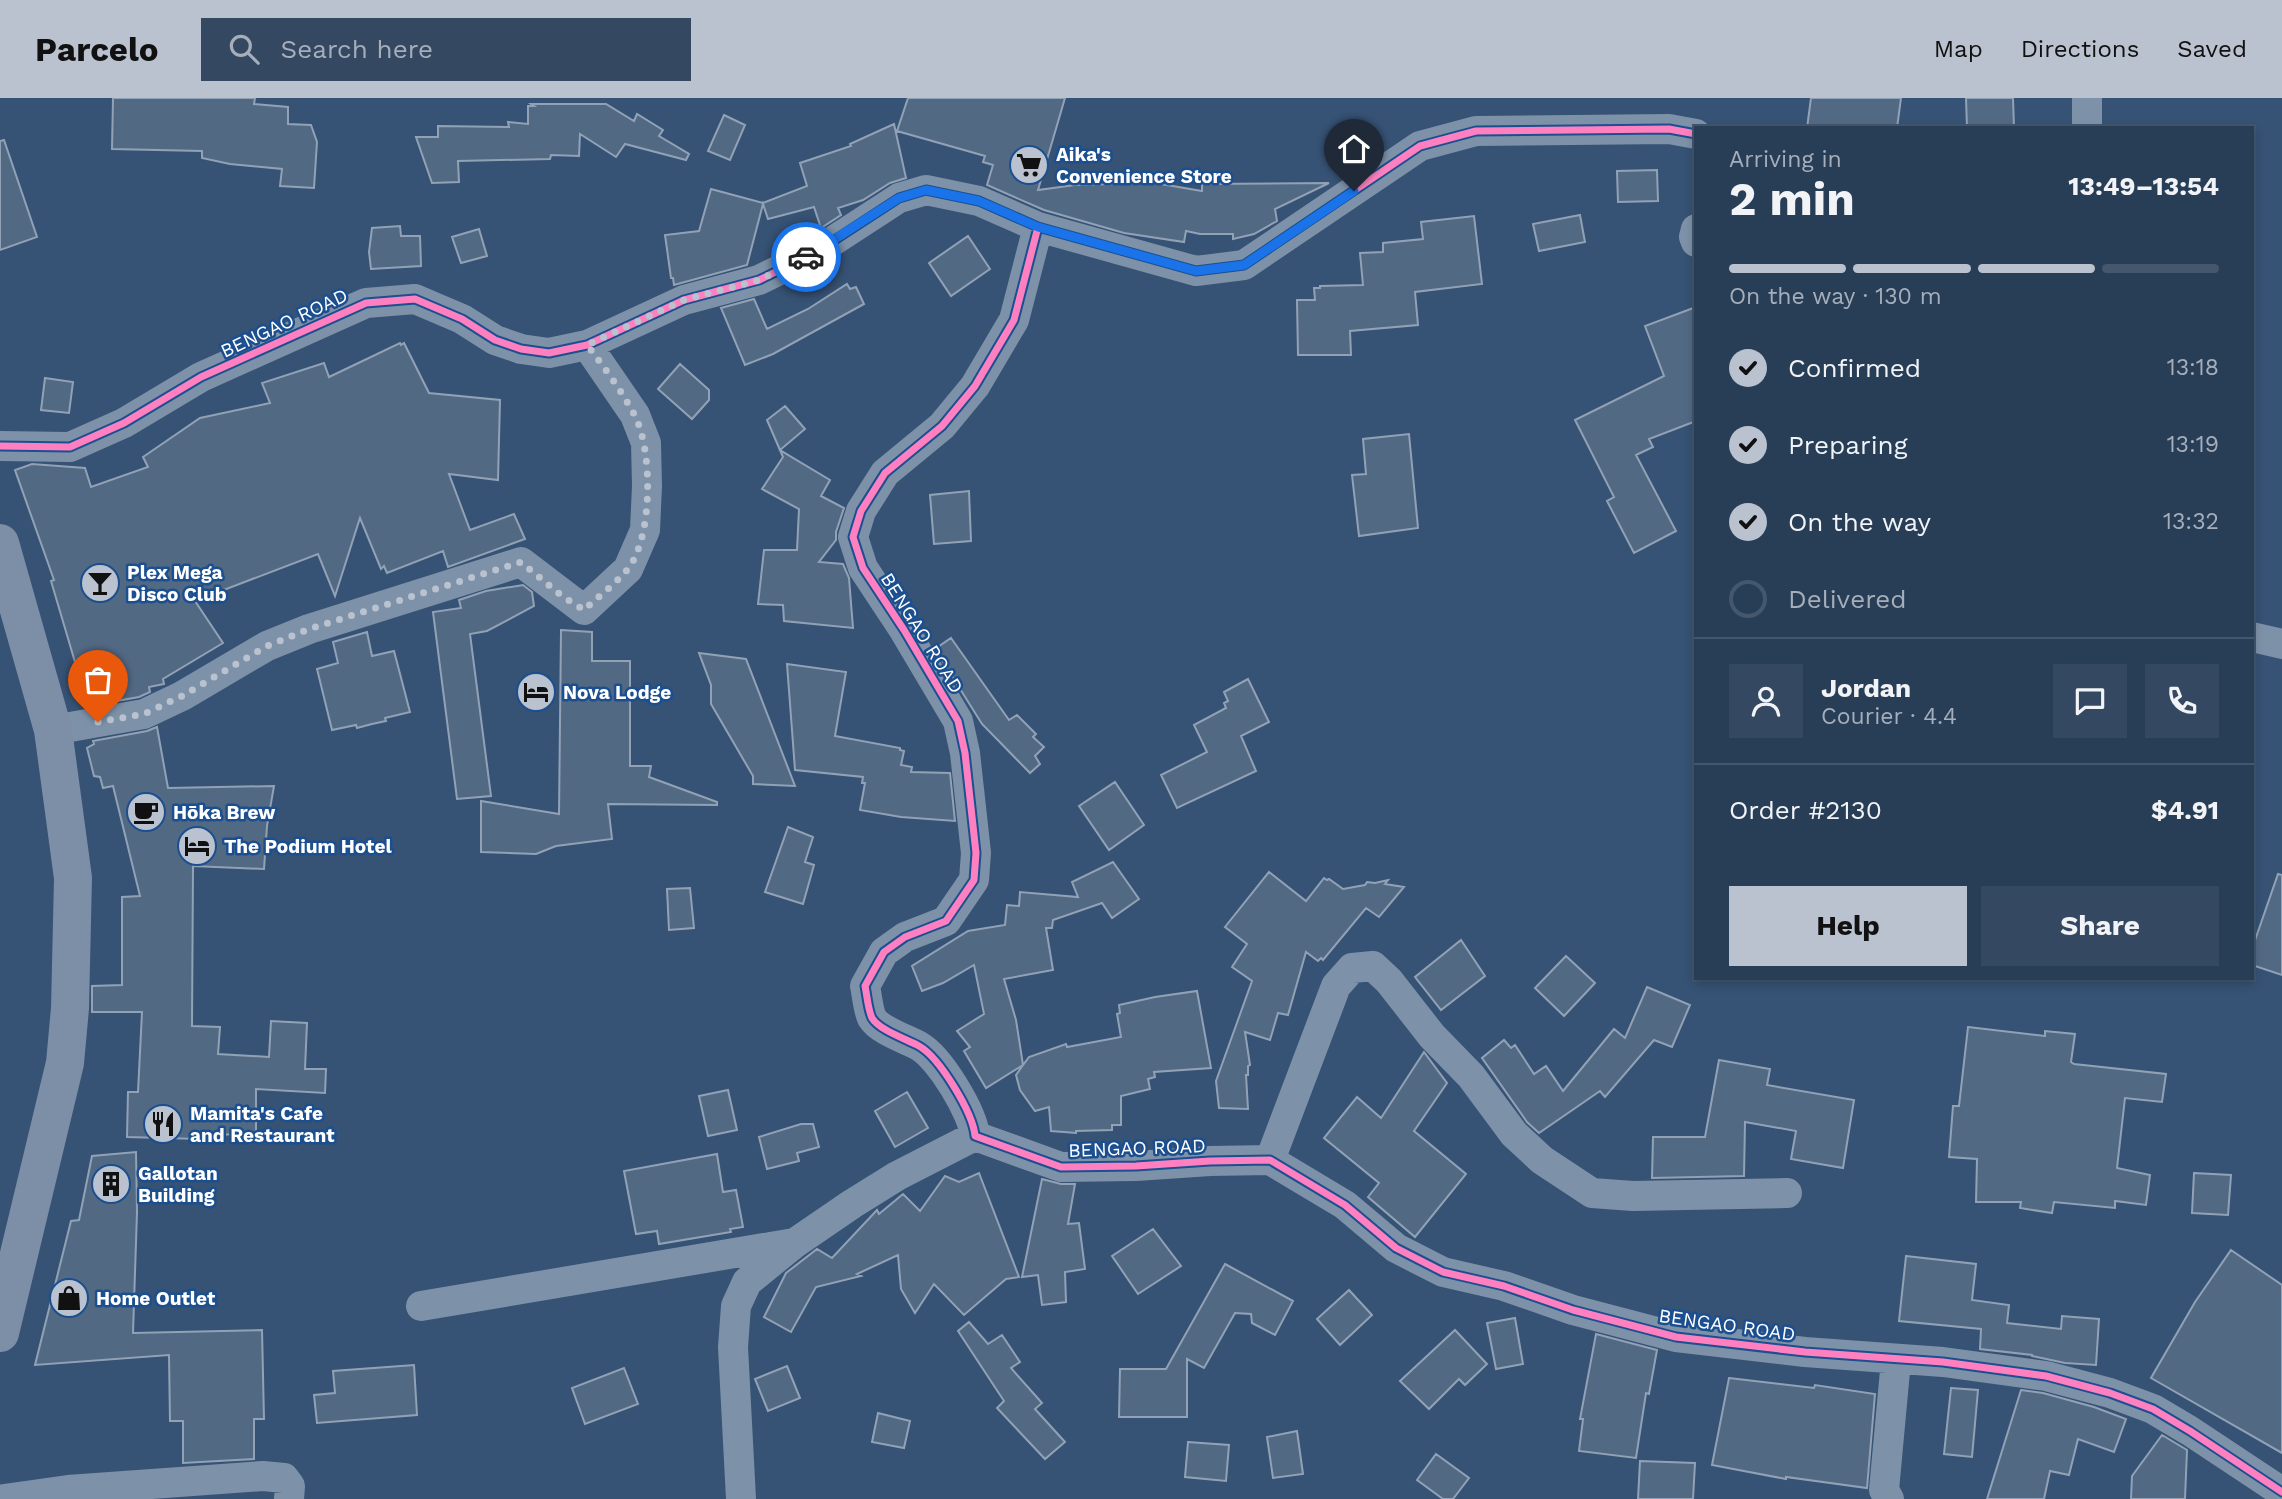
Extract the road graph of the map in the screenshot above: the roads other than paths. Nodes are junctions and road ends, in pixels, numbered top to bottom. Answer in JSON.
{"nodes":[{"id":1,"x":2087,"y":98,"type":"edge"},
{"id":2,"x":2087,"y":126,"type":"edge"},
{"id":3,"x":1694,"y":134,"type":"edge"},
{"id":4,"x":1038,"y":227,"type":"junction"},
{"id":5,"x":587,"y":345,"type":"junction"},
{"id":6,"x":0,"y":446,"type":"edge"},
{"id":7,"x":0,"y":543,"type":"edge"},
{"id":8,"x":2254,"y":636,"type":"edge"},
{"id":9,"x":2282,"y":643,"type":"edge"},
{"id":10,"x":52,"y":730,"type":"junction"},
{"id":11,"x":975,"y":1136,"type":"junction"},
{"id":12,"x":1270,"y":1160,"type":"junction"},
{"id":13,"x":1787,"y":1193,"type":"dead end"},
{"id":14,"x":794,"y":1243,"type":"junction"},
{"id":15,"x":421,"y":1307,"type":"dead end"},
{"id":16,"x":0,"y":1333,"type":"edge"},
{"id":17,"x":1896,"y":1360,"type":"junction"},
{"id":18,"x":2282,"y":1492,"type":"edge"},
{"id":19,"x":4,"y":1499,"type":"edge"},
{"id":20,"x":289,"y":1499,"type":"edge"},
{"id":21,"x":741,"y":1499,"type":"edge"},
{"id":22,"x":1889,"y":1499,"type":"edge"}],
"edges":[{"from":1,"to":2,"type":"street"},
{"from":3,"to":4,"type":"street"},
{"from":4,"to":5,"type":"street","name":"BENGAO ROAD"},
{"from":4,"to":11,"type":"street","name":"BENGAO ROAD"},
{"from":5,"to":6,"type":"street","name":"BENGAO ROAD"},
{"from":5,"to":10,"type":"street"},
{"from":7,"to":10,"type":"main road"},
{"from":8,"to":9,"type":"street"},
{"from":10,"to":16,"type":"main road"},
{"from":11,"to":12,"type":"street","name":"BENGAO ROAD"},
{"from":11,"to":14,"type":"street"},
{"from":12,"to":13,"type":"street"},
{"from":12,"to":17,"type":"street","name":"BENGAO ROAD"},
{"from":14,"to":15,"type":"street"},
{"from":14,"to":21,"type":"street"},
{"from":17,"to":18,"type":"street","name":"BENGAO ROAD"},
{"from":17,"to":22,"type":"street"},
{"from":19,"to":20,"type":"street"}]}
